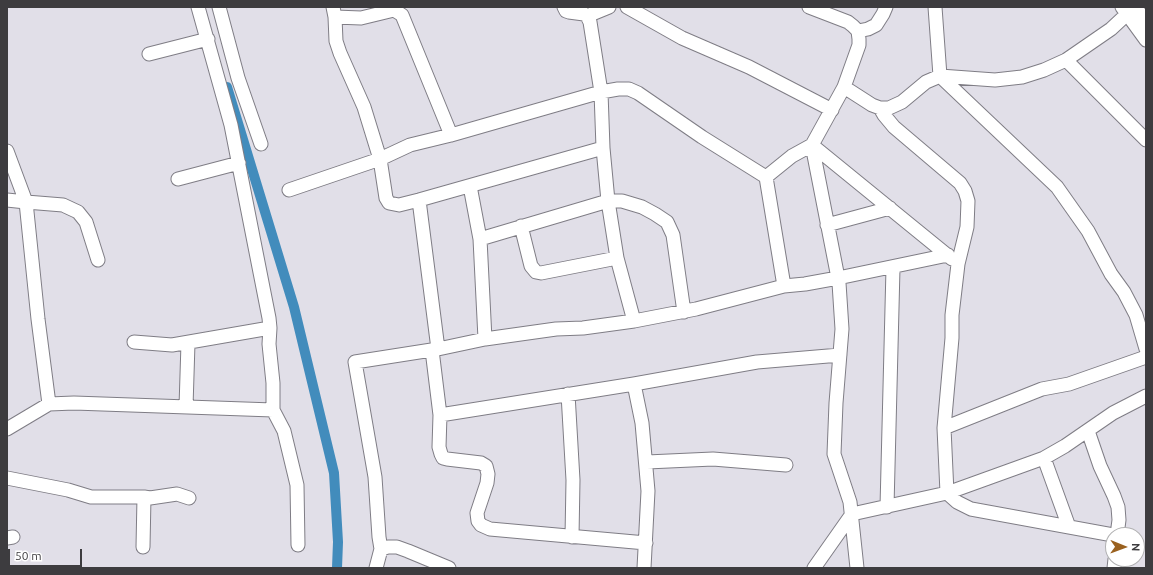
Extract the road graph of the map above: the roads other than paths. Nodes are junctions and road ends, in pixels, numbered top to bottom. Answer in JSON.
{"nodes":[{"id":1,"x":198,"y":7,"type":"edge"},
{"id":2,"x":219,"y":7,"type":"edge"},
{"id":3,"x":564,"y":7,"type":"edge"},
{"id":4,"x":609,"y":7,"type":"edge"},
{"id":5,"x":627,"y":7,"type":"edge"},
{"id":6,"x":809,"y":7,"type":"edge"},
{"id":7,"x":886,"y":7,"type":"edge"},
{"id":8,"x":936,"y":7,"type":"edge"},
{"id":9,"x":1128,"y":10,"type":"edge"},
{"id":10,"x":334,"y":12,"type":"edge"},
{"id":11,"x":587,"y":16,"type":"junction"},
{"id":12,"x":1146,"y":21,"type":"edge"},
{"id":13,"x":858,"y":31,"type":"junction"},
{"id":14,"x":208,"y":39,"type":"junction"},
{"id":15,"x":1146,"y":40,"type":"edge"},
{"id":16,"x":150,"y":54,"type":"dead end"},
{"id":17,"x":1066,"y":60,"type":"junction"},
{"id":18,"x":940,"y":76,"type":"junction"},
{"id":19,"x":844,"y":87,"type":"junction"},
{"id":20,"x":601,"y":92,"type":"junction"},
{"id":21,"x":880,"y":108,"type":"junction"},
{"id":22,"x":832,"y":110,"type":"junction"},
{"id":23,"x":451,"y":135,"type":"junction"},
{"id":24,"x":1146,"y":140,"type":"edge"},
{"id":25,"x":261,"y":144,"type":"dead end"},
{"id":26,"x":812,"y":145,"type":"junction"},
{"id":27,"x":603,"y":148,"type":"junction"},
{"id":28,"x":7,"y":151,"type":"edge"},
{"id":29,"x":380,"y":159,"type":"junction"},
{"id":30,"x":239,"y":163,"type":"junction"},
{"id":31,"x":766,"y":177,"type":"junction"},
{"id":32,"x":178,"y":179,"type":"dead end"},
{"id":33,"x":470,"y":186,"type":"junction"},
{"id":34,"x":289,"y":190,"type":"dead end"},
{"id":35,"x":7,"y":200,"type":"edge"},
{"id":36,"x":419,"y":200,"type":"junction"},
{"id":37,"x":608,"y":201,"type":"junction"},
{"id":38,"x":26,"y":202,"type":"junction"},
{"id":39,"x":890,"y":208,"type":"junction"},
{"id":40,"x":827,"y":225,"type":"junction"},
{"id":41,"x":522,"y":226,"type":"junction"},
{"id":42,"x":480,"y":239,"type":"junction"},
{"id":43,"x":617,"y":258,"type":"junction"},
{"id":44,"x":98,"y":260,"type":"dead end"},
{"id":45,"x":953,"y":260,"type":"junction"},
{"id":46,"x":893,"y":268,"type":"junction"},
{"id":47,"x":838,"y":278,"type":"junction"},
{"id":48,"x":784,"y":286,"type":"junction"},
{"id":49,"x":684,"y":312,"type":"junction"},
{"id":50,"x":634,"y":321,"type":"junction"},
{"id":51,"x":270,"y":328,"type":"junction"},
{"id":52,"x":485,"y":339,"type":"junction"},
{"id":53,"x":1145,"y":340,"type":"edge"},
{"id":54,"x":134,"y":342,"type":"dead end"},
{"id":55,"x":188,"y":343,"type":"junction"},
{"id":56,"x":435,"y":350,"type":"junction"},
{"id":57,"x":840,"y":356,"type":"junction"},
{"id":58,"x":1146,"y":357,"type":"edge"},
{"id":59,"x":634,"y":384,"type":"junction"},
{"id":60,"x":568,"y":394,"type":"junction"},
{"id":61,"x":1146,"y":396,"type":"edge"},
{"id":62,"x":49,"y":404,"type":"junction"},
{"id":63,"x":186,"y":407,"type":"junction"},
{"id":64,"x":273,"y":410,"type":"junction"},
{"id":65,"x":440,"y":415,"type":"junction"},
{"id":66,"x":944,"y":428,"type":"junction"},
{"id":67,"x":7,"y":429,"type":"edge"},
{"id":68,"x":1088,"y":431,"type":"junction"},
{"id":69,"x":1044,"y":458,"type":"junction"},
{"id":70,"x":647,"y":462,"type":"junction"},
{"id":71,"x":786,"y":465,"type":"dead end"},
{"id":72,"x":7,"y":478,"type":"edge"},
{"id":73,"x":947,"y":494,"type":"junction"},
{"id":74,"x":144,"y":497,"type":"junction"},
{"id":75,"x":189,"y":498,"type":"dead end"},
{"id":76,"x":887,"y":507,"type":"junction"},
{"id":77,"x":852,"y":514,"type":"junction"},
{"id":78,"x":1069,"y":527,"type":"junction"},
{"id":79,"x":1118,"y":527,"type":"edge"},
{"id":80,"x":1105,"y":534,"type":"edge"},
{"id":81,"x":572,"y":537,"type":"junction"},
{"id":82,"x":646,"y":543,"type":"junction"},
{"id":83,"x":298,"y":545,"type":"dead end"},
{"id":84,"x":143,"y":547,"type":"dead end"},
{"id":85,"x":381,"y":549,"type":"junction"},
{"id":86,"x":376,"y":568,"type":"edge"},
{"id":87,"x":449,"y":568,"type":"edge"},
{"id":88,"x":644,"y":568,"type":"edge"},
{"id":89,"x":814,"y":568,"type":"edge"},
{"id":90,"x":857,"y":568,"type":"edge"}],
"edges":[{"from":1,"to":14,"type":"street"},
{"from":2,"to":25,"type":"street"},
{"from":3,"to":11,"type":"street"},
{"from":4,"to":11,"type":"street"},
{"from":5,"to":22,"type":"street"},
{"from":6,"to":13,"type":"street"},
{"from":7,"to":13,"type":"street"},
{"from":8,"to":18,"type":"street"},
{"from":9,"to":12,"type":"street"},
{"from":9,"to":15,"type":"street"},
{"from":9,"to":17,"type":"street"},
{"from":10,"to":23,"type":"street"},
{"from":10,"to":29,"type":"street"},
{"from":11,"to":20,"type":"street"},
{"from":13,"to":19,"type":"street"},
{"from":14,"to":16,"type":"street"},
{"from":14,"to":30,"type":"street"},
{"from":17,"to":18,"type":"street"},
{"from":17,"to":24,"type":"street"},
{"from":18,"to":21,"type":"street"},
{"from":18,"to":53,"type":"street"},
{"from":19,"to":21,"type":"street"},
{"from":19,"to":22,"type":"street"},
{"from":20,"to":23,"type":"street"},
{"from":20,"to":27,"type":"street"},
{"from":20,"to":31,"type":"street"},
{"from":21,"to":45,"type":"street"},
{"from":22,"to":26,"type":"street"},
{"from":23,"to":29,"type":"street"},
{"from":26,"to":31,"type":"street"},
{"from":26,"to":39,"type":"street"},
{"from":26,"to":40,"type":"street"},
{"from":27,"to":33,"type":"street"},
{"from":27,"to":37,"type":"street"},
{"from":28,"to":38,"type":"street"},
{"from":29,"to":34,"type":"street"},
{"from":29,"to":36,"type":"street"},
{"from":30,"to":32,"type":"street"},
{"from":30,"to":51,"type":"street"},
{"from":31,"to":48,"type":"street"},
{"from":33,"to":36,"type":"street"},
{"from":33,"to":42,"type":"street"},
{"from":35,"to":38,"type":"street"},
{"from":36,"to":56,"type":"street"},
{"from":37,"to":41,"type":"street"},
{"from":37,"to":43,"type":"street"},
{"from":37,"to":49,"type":"street"},
{"from":38,"to":44,"type":"street"},
{"from":38,"to":62,"type":"street"},
{"from":39,"to":40,"type":"street"},
{"from":39,"to":45,"type":"street"},
{"from":40,"to":47,"type":"street"},
{"from":41,"to":42,"type":"street"},
{"from":41,"to":43,"type":"street"},
{"from":42,"to":52,"type":"street"},
{"from":43,"to":50,"type":"street"},
{"from":45,"to":46,"type":"street"},
{"from":45,"to":66,"type":"street"},
{"from":46,"to":47,"type":"street"},
{"from":46,"to":76,"type":"street"},
{"from":47,"to":48,"type":"street"},
{"from":47,"to":57,"type":"street"},
{"from":48,"to":49,"type":"street"},
{"from":49,"to":50,"type":"street"},
{"from":50,"to":52,"type":"street"},
{"from":51,"to":55,"type":"street"},
{"from":51,"to":64,"type":"street"},
{"from":52,"to":56,"type":"street"},
{"from":54,"to":55,"type":"street"},
{"from":55,"to":63,"type":"street"},
{"from":56,"to":65,"type":"street"},
{"from":56,"to":85,"type":"street"},
{"from":57,"to":59,"type":"street"},
{"from":57,"to":77,"type":"street"},
{"from":58,"to":66,"type":"street"},
{"from":59,"to":60,"type":"street"},
{"from":59,"to":70,"type":"street"},
{"from":60,"to":65,"type":"street"},
{"from":60,"to":81,"type":"street"},
{"from":61,"to":68,"type":"street"},
{"from":62,"to":63,"type":"street"},
{"from":62,"to":67,"type":"street"},
{"from":63,"to":64,"type":"street"},
{"from":64,"to":83,"type":"street"},
{"from":65,"to":81,"type":"street"},
{"from":66,"to":73,"type":"street"},
{"from":68,"to":69,"type":"street"},
{"from":68,"to":79,"type":"street"},
{"from":69,"to":73,"type":"street"},
{"from":69,"to":78,"type":"street"},
{"from":70,"to":71,"type":"street"},
{"from":70,"to":82,"type":"street"},
{"from":72,"to":74,"type":"street"},
{"from":73,"to":76,"type":"street"},
{"from":73,"to":78,"type":"street"},
{"from":74,"to":75,"type":"street"},
{"from":74,"to":84,"type":"street"},
{"from":76,"to":77,"type":"street"},
{"from":77,"to":89,"type":"street"},
{"from":77,"to":90,"type":"street"},
{"from":78,"to":80,"type":"street"},
{"from":81,"to":82,"type":"street"},
{"from":82,"to":88,"type":"street"},
{"from":85,"to":86,"type":"street"},
{"from":85,"to":87,"type":"street"}]}
